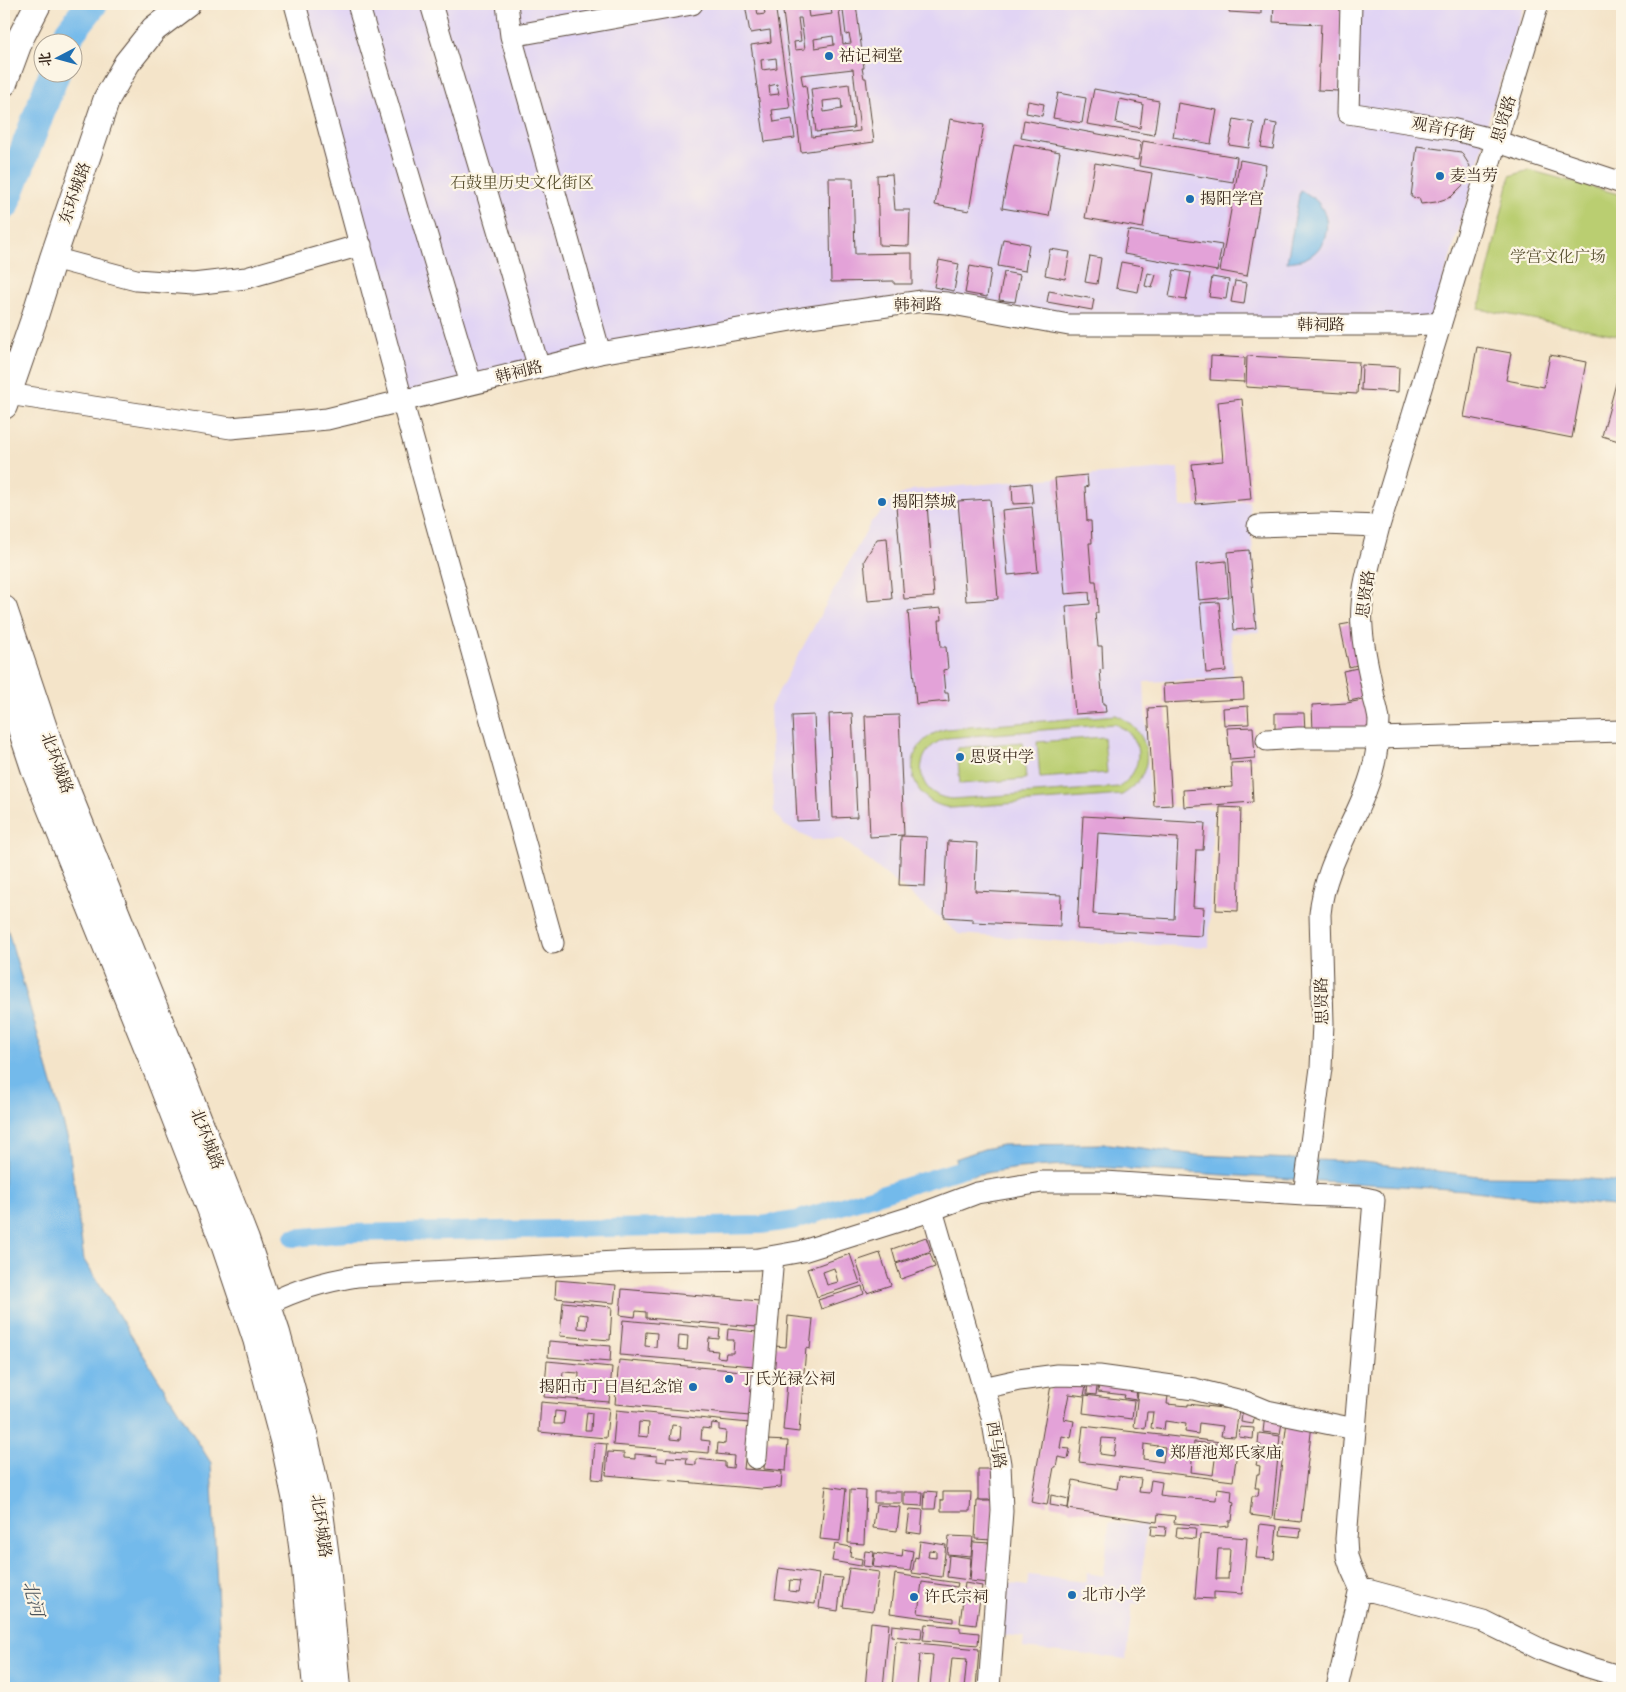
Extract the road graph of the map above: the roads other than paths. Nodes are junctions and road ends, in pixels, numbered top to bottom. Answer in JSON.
{"nodes":[{"id":1,"x":38,"y":4,"type":"edge"},
{"id":2,"x":187,"y":4,"type":"edge"},
{"id":3,"x":295,"y":4,"type":"edge"},
{"id":4,"x":358,"y":4,"type":"edge"},
{"id":5,"x":431,"y":4,"type":"edge"},
{"id":6,"x":507,"y":4,"type":"edge"},
{"id":7,"x":692,"y":4,"type":"edge"},
{"id":8,"x":1351,"y":4,"type":"edge"},
{"id":9,"x":1538,"y":4,"type":"edge"},
{"id":10,"x":511,"y":36,"type":"junction"},
{"id":11,"x":6,"y":64,"type":"edge"},
{"id":12,"x":1498,"y":141,"type":"junction"},
{"id":13,"x":1622,"y":183,"type":"edge"},
{"id":14,"x":361,"y":245,"type":"junction"},
{"id":15,"x":53,"y":258,"type":"junction"},
{"id":16,"x":1441,"y":323,"type":"junction"},
{"id":17,"x":600,"y":353,"type":"junction"},
{"id":18,"x":539,"y":368,"type":"junction"},
{"id":19,"x":470,"y":384,"type":"junction"},
{"id":20,"x":5,"y":394,"type":"edge"},
{"id":21,"x":402,"y":400,"type":"junction"},
{"id":22,"x":1258,"y":526,"type":"dead end"},
{"id":23,"x":1379,"y":526,"type":"junction"},
{"id":24,"x":4,"y":609,"type":"edge"},
{"id":25,"x":4,"y":677,"type":"edge"},
{"id":26,"x":1622,"y":731,"type":"edge"},
{"id":27,"x":1378,"y":738,"type":"junction"},
{"id":28,"x":1267,"y":740,"type":"dead end"},
{"id":29,"x":553,"y":943,"type":"dead end"},
{"id":30,"x":1304,"y":1191,"type":"junction"},
{"id":31,"x":932,"y":1210,"type":"junction"},
{"id":32,"x":773,"y":1257,"type":"junction"},
{"id":33,"x":268,"y":1304,"type":"junction"},
{"id":34,"x":983,"y":1388,"type":"junction"},
{"id":35,"x":1355,"y":1429,"type":"junction"},
{"id":36,"x":756,"y":1458,"type":"dead end"},
{"id":37,"x":1360,"y":1588,"type":"junction"},
{"id":38,"x":1622,"y":1677,"type":"edge"},
{"id":39,"x":316,"y":1688,"type":"edge"},
{"id":40,"x":338,"y":1688,"type":"edge"},
{"id":41,"x":989,"y":1688,"type":"edge"},
{"id":42,"x":1337,"y":1688,"type":"edge"}],
"edges":[{"from":1,"to":11,"type":"main road"},
{"from":2,"to":15,"type":"main road","name":"东环城路"},
{"from":3,"to":14,"type":"street"},
{"from":4,"to":19,"type":"street"},
{"from":5,"to":18,"type":"street"},
{"from":6,"to":10,"type":"street"},
{"from":7,"to":10,"type":"street"},
{"from":8,"to":12,"type":"street","name":"观音仔街"},
{"from":9,"to":12,"type":"street","name":"思贤路"},
{"from":10,"to":17,"type":"street"},
{"from":12,"to":13,"type":"street","name":"观音仔街"},
{"from":12,"to":16,"type":"street","name":"思贤路"},
{"from":14,"to":15,"type":"street"},
{"from":14,"to":21,"type":"street"},
{"from":15,"to":20,"type":"main road","name":"东环城路"},
{"from":16,"to":17,"type":"street","name":"韩祠路"},
{"from":16,"to":23,"type":"street","name":"思贤路"},
{"from":17,"to":18,"type":"street","name":"韩祠路"},
{"from":18,"to":19,"type":"street","name":"韩祠路"},
{"from":19,"to":21,"type":"street","name":"韩祠路"},
{"from":20,"to":21,"type":"street","name":"韩祠路"},
{"from":21,"to":29,"type":"street"},
{"from":22,"to":23,"type":"street"},
{"from":23,"to":27,"type":"street","name":"思贤路"},
{"from":24,"to":33,"type":"main road","name":"北环城路"},
{"from":25,"to":39,"type":"main road","name":"北环城路"},
{"from":26,"to":27,"type":"street"},
{"from":27,"to":28,"type":"street"},
{"from":27,"to":30,"type":"street","name":"思贤路"},
{"from":30,"to":31,"type":"street"},
{"from":30,"to":35,"type":"street"},
{"from":31,"to":32,"type":"street"},
{"from":31,"to":34,"type":"street","name":"西马路"},
{"from":32,"to":33,"type":"street"},
{"from":32,"to":36,"type":"street"},
{"from":33,"to":40,"type":"main road","name":"北环城路"},
{"from":34,"to":35,"type":"street"},
{"from":34,"to":41,"type":"street","name":"西马路"},
{"from":35,"to":37,"type":"street"},
{"from":37,"to":38,"type":"street"},
{"from":37,"to":42,"type":"street"}]}
